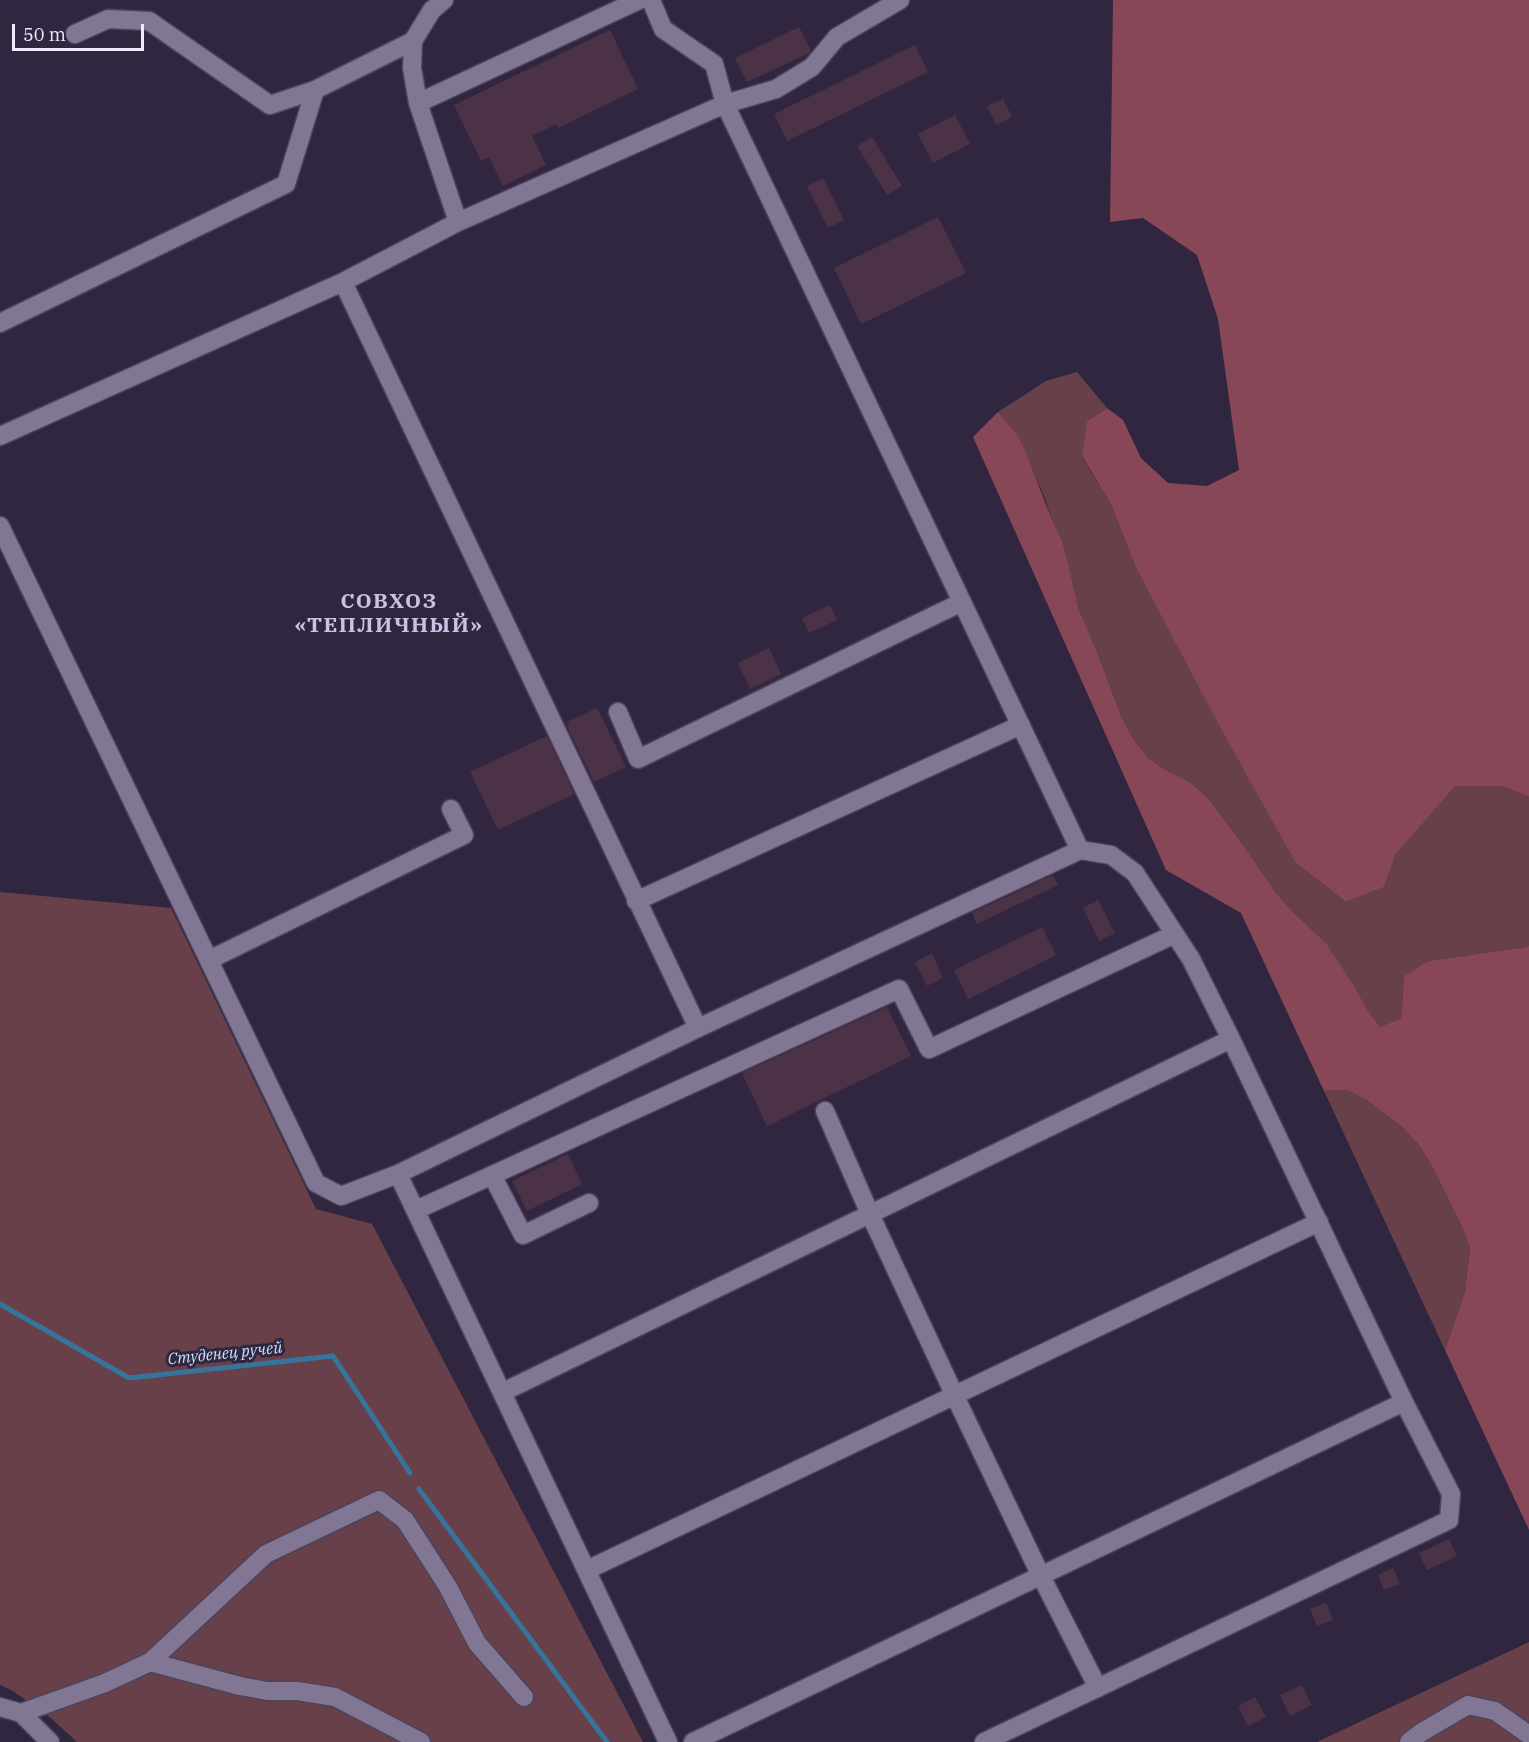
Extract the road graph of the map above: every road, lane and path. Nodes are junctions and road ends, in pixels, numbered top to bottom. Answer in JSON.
{"nodes":[{"id":1,"x":639,"y":0,"type":"edge"},
{"id":2,"x":651,"y":0,"type":"edge"},
{"id":3,"x":900,"y":0,"type":"edge"},
{"id":4,"x":434,"y":3,"type":"edge"},
{"id":5,"x":75,"y":34,"type":"dead end"},
{"id":6,"x":413,"y":41,"type":"junction"},
{"id":7,"x":315,"y":90,"type":"junction"},
{"id":8,"x":418,"y":103,"type":"junction"},
{"id":9,"x":725,"y":104,"type":"junction"},
{"id":10,"x":458,"y":222,"type":"junction"},
{"id":11,"x":343,"y":282,"type":"junction"},
{"id":12,"x":0,"y":323,"type":"edge"},
{"id":13,"x":0,"y":436,"type":"edge"},
{"id":14,"x":0,"y":526,"type":"edge"},
{"id":15,"x":962,"y":602,"type":"junction"},
{"id":16,"x":618,"y":712,"type":"dead end"},
{"id":17,"x":1021,"y":725,"type":"junction"},
{"id":18,"x":451,"y":809,"type":"dead end"},
{"id":19,"x":1080,"y":850,"type":"junction"},
{"id":20,"x":636,"y":901,"type":"junction"},
{"id":21,"x":1174,"y":934,"type":"junction"},
{"id":22,"x":209,"y":960,"type":"junction"},
{"id":23,"x":698,"y":1028,"type":"junction"},
{"id":24,"x":1231,"y":1039,"type":"junction"},
{"id":25,"x":825,"y":1111,"type":"dead end"},
{"id":26,"x":398,"y":1174,"type":"junction"},
{"id":27,"x":492,"y":1175,"type":"junction"},
{"id":28,"x":589,"y":1203,"type":"dead end"},
{"id":29,"x":416,"y":1210,"type":"junction"},
{"id":30,"x":870,"y":1214,"type":"junction"},
{"id":31,"x":1319,"y":1222,"type":"junction"},
{"id":32,"x":503,"y":1392,"type":"junction"},
{"id":33,"x":954,"y":1394,"type":"junction"},
{"id":34,"x":1404,"y":1402,"type":"junction"},
{"id":35,"x":587,"y":1570,"type":"junction"},
{"id":36,"x":1041,"y":1575,"type":"junction"},
{"id":37,"x":150,"y":1662,"type":"junction"},
{"id":38,"x":1098,"y":1688,"type":"junction"},
{"id":39,"x":524,"y":1697,"type":"dead end"},
{"id":40,"x":0,"y":1707,"type":"edge"},
{"id":41,"x":21,"y":1713,"type":"junction"},
{"id":42,"x":1529,"y":1735,"type":"edge"},
{"id":43,"x":50,"y":1742,"type":"edge"},
{"id":44,"x":421,"y":1742,"type":"edge"},
{"id":45,"x":668,"y":1742,"type":"edge"},
{"id":46,"x":693,"y":1742,"type":"edge"},
{"id":47,"x":984,"y":1742,"type":"edge"},
{"id":48,"x":1409,"y":1742,"type":"edge"}],
"edges":[{"from":1,"to":8,"type":"street"},
{"from":2,"to":9,"type":"street"},
{"from":3,"to":9,"type":"street"},
{"from":4,"to":6,"type":"street"},
{"from":5,"to":7,"type":"street"},
{"from":6,"to":7,"type":"street"},
{"from":6,"to":8,"type":"street"},
{"from":7,"to":12,"type":"street"},
{"from":8,"to":10,"type":"street"},
{"from":9,"to":10,"type":"street"},
{"from":9,"to":15,"type":"street"},
{"from":10,"to":11,"type":"street"},
{"from":11,"to":13,"type":"street"},
{"from":11,"to":20,"type":"street"},
{"from":14,"to":22,"type":"street"},
{"from":15,"to":16,"type":"street"},
{"from":15,"to":17,"type":"street"},
{"from":17,"to":19,"type":"street"},
{"from":17,"to":20,"type":"street"},
{"from":18,"to":22,"type":"street"},
{"from":19,"to":21,"type":"street"},
{"from":19,"to":23,"type":"street"},
{"from":20,"to":23,"type":"street"},
{"from":21,"to":24,"type":"street"},
{"from":21,"to":27,"type":"street"},
{"from":22,"to":26,"type":"street"},
{"from":23,"to":26,"type":"street"},
{"from":24,"to":30,"type":"street"},
{"from":24,"to":31,"type":"street"},
{"from":25,"to":30,"type":"street"},
{"from":26,"to":29,"type":"street"},
{"from":27,"to":28,"type":"street"},
{"from":27,"to":29,"type":"street"},
{"from":29,"to":32,"type":"street"},
{"from":30,"to":32,"type":"street"},
{"from":30,"to":33,"type":"street"},
{"from":31,"to":33,"type":"street"},
{"from":31,"to":34,"type":"street"},
{"from":32,"to":35,"type":"street"},
{"from":33,"to":35,"type":"street"},
{"from":33,"to":36,"type":"street"},
{"from":34,"to":36,"type":"street"},
{"from":34,"to":38,"type":"street"},
{"from":35,"to":45,"type":"street"},
{"from":36,"to":38,"type":"street"},
{"from":36,"to":46,"type":"street"},
{"from":37,"to":39,"type":"street"},
{"from":37,"to":41,"type":"street"},
{"from":37,"to":44,"type":"street"},
{"from":38,"to":47,"type":"street"},
{"from":40,"to":41,"type":"street"},
{"from":41,"to":43,"type":"street"},
{"from":42,"to":48,"type":"street"}]}
